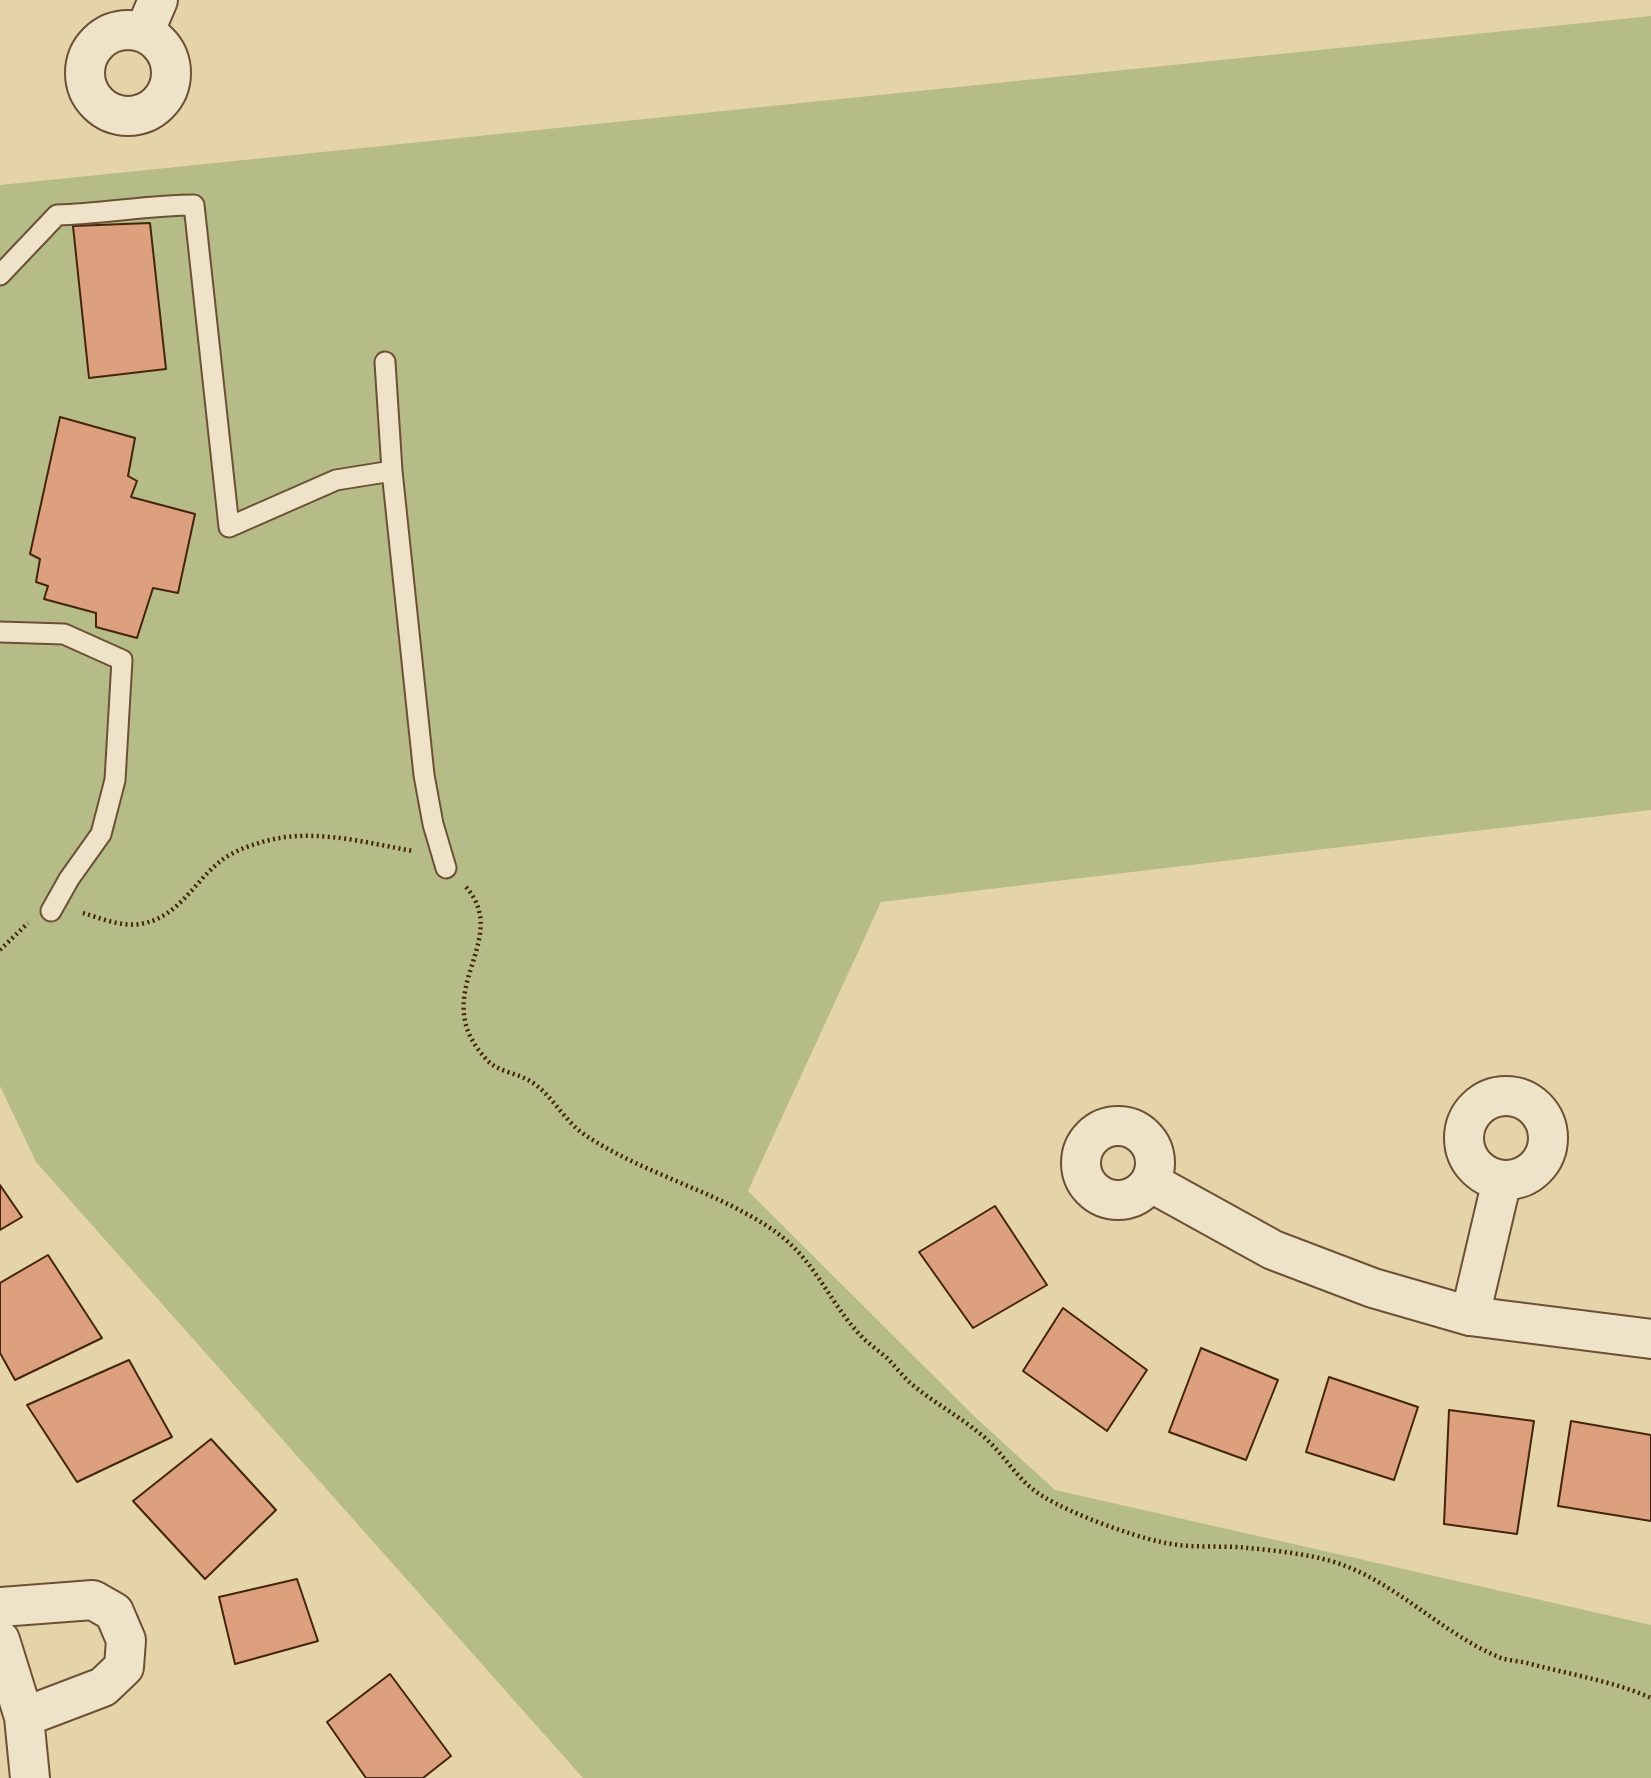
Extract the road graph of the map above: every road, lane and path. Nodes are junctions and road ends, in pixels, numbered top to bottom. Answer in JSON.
{"nodes":[{"id":1,"x":0,"y":275,"type":"edge"},
{"id":2,"x":384,"y":362,"type":"dead end"},
{"id":3,"x":392,"y":471,"type":"junction"},
{"id":4,"x":0,"y":632,"type":"edge"},
{"id":5,"x":446,"y":868,"type":"junction"},
{"id":6,"x":51,"y":911,"type":"junction"},
{"id":7,"x":0,"y":950,"type":"edge"},
{"id":8,"x":1502,"y":1180,"type":"dead end"},
{"id":9,"x":1150,"y":1182,"type":"dead end"},
{"id":10,"x":1470,"y":1316,"type":"junction"},
{"id":11,"x":1651,"y":1339,"type":"edge"},
{"id":12,"x":0,"y":1607,"type":"edge"},
{"id":13,"x":0,"y":1640,"type":"edge"},
{"id":14,"x":1651,"y":1698,"type":"edge"},
{"id":15,"x":24,"y":1717,"type":"junction"},
{"id":16,"x":30,"y":1778,"type":"edge"}],
"edges":[{"from":1,"to":3,"type":"lane"},
{"from":2,"to":3,"type":"lane"},
{"from":3,"to":5,"type":"lane"},
{"from":4,"to":6,"type":"lane"},
{"from":5,"to":6,"type":"path"},
{"from":5,"to":14,"type":"path"},
{"from":6,"to":7,"type":"path"},
{"from":8,"to":10,"type":"street"},
{"from":9,"to":10,"type":"street"},
{"from":10,"to":11,"type":"street"},
{"from":12,"to":15,"type":"street"},
{"from":13,"to":15,"type":"street"},
{"from":15,"to":16,"type":"street"}]}
